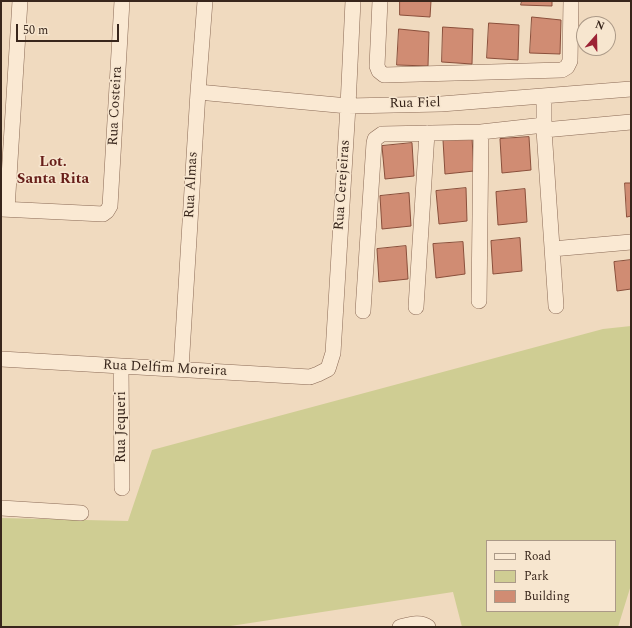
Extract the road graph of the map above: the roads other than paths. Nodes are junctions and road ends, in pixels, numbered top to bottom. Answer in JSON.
{"nodes":[{"id":1,"x":20,"y":1,"type":"edge"},
{"id":2,"x":122,"y":1,"type":"edge"},
{"id":3,"x":205,"y":1,"type":"edge"},
{"id":4,"x":353,"y":1,"type":"edge"},
{"id":5,"x":380,"y":1,"type":"edge"},
{"id":6,"x":571,"y":1,"type":"edge"},
{"id":7,"x":631,"y":89,"type":"edge"},
{"id":8,"x":198,"y":92,"type":"junction"},
{"id":9,"x":544,"y":96,"type":"junction"},
{"id":10,"x":348,"y":106,"type":"junction"},
{"id":11,"x":631,"y":122,"type":"edge"},
{"id":12,"x":544,"y":127,"type":"junction"},
{"id":13,"x":481,"y":132,"type":"junction"},
{"id":14,"x":427,"y":133,"type":"junction"},
{"id":15,"x":4,"y":209,"type":"edge"},
{"id":16,"x":631,"y":242,"type":"edge"},
{"id":17,"x":552,"y":249,"type":"junction"},
{"id":18,"x":479,"y":301,"type":"dead end"},
{"id":19,"x":556,"y":306,"type":"dead end"},
{"id":20,"x":416,"y":307,"type":"dead end"},
{"id":21,"x":363,"y":311,"type":"dead end"},
{"id":22,"x":1,"y":359,"type":"edge"},
{"id":23,"x":121,"y":366,"type":"junction"},
{"id":24,"x":328,"y":368,"type":"joint"},
{"id":25,"x":181,"y":370,"type":"junction"},
{"id":26,"x":122,"y":488,"type":"dead end"},
{"id":27,"x":1,"y":508,"type":"edge"},
{"id":28,"x":81,"y":513,"type":"dead end"},
{"id":29,"x":400,"y":627,"type":"edge"},
{"id":30,"x":428,"y":627,"type":"edge"}],
"edges":[{"from":1,"to":15,"type":"street"},
{"from":2,"to":15,"type":"street","name":"Rua Costeira"},
{"from":3,"to":8,"type":"street","name":"Rua Almas"},
{"from":4,"to":10,"type":"street","name":"Rua Cerejeiras"},
{"from":5,"to":6,"type":"street"},
{"from":7,"to":9,"type":"street","name":"Rua Fiel"},
{"from":8,"to":10,"type":"street","name":"Rua Fiel"},
{"from":8,"to":25,"type":"street","name":"Rua Almas"},
{"from":9,"to":10,"type":"street","name":"Rua Fiel"},
{"from":9,"to":12,"type":"street"},
{"from":10,"to":24,"type":"street","name":"Rua Cerejeiras"},
{"from":11,"to":12,"type":"street"},
{"from":12,"to":13,"type":"street"},
{"from":12,"to":17,"type":"street"},
{"from":13,"to":14,"type":"street"},
{"from":13,"to":18,"type":"street"},
{"from":14,"to":20,"type":"street"},
{"from":14,"to":21,"type":"street"},
{"from":16,"to":17,"type":"street"},
{"from":17,"to":19,"type":"street"},
{"from":22,"to":23,"type":"street","name":"Rua Delfim Moreira"},
{"from":23,"to":25,"type":"street","name":"Rua Delfim Moreira"},
{"from":23,"to":26,"type":"street","name":"Rua Jequeri"},
{"from":24,"to":25,"type":"street","name":"Rua Delfim Moreira"},
{"from":27,"to":28,"type":"street"},
{"from":29,"to":30,"type":"street"}]}
